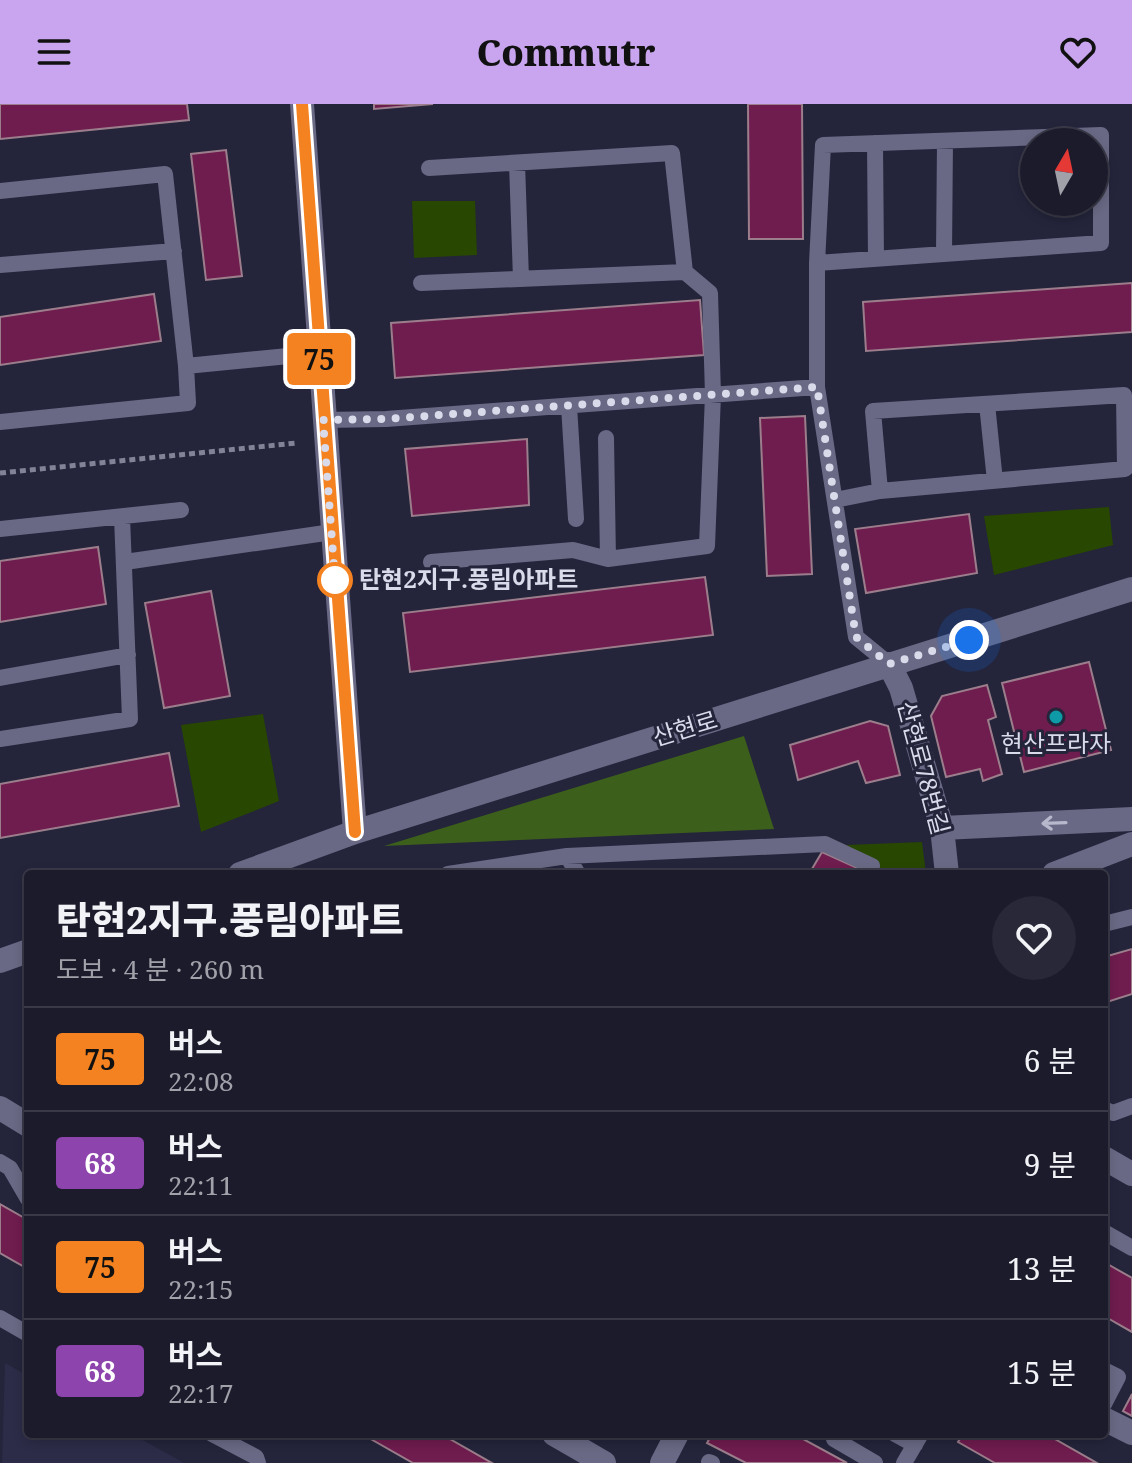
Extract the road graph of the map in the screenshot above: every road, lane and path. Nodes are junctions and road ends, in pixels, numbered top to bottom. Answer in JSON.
{"nodes":[{"id":1,"x":302,"y":104,"type":"edge"},
{"id":2,"x":945,"y":141,"type":"junction"},
{"id":3,"x":875,"y":143,"type":"junction"},
{"id":4,"x":517,"y":163,"type":"junction"},
{"id":5,"x":429,"y":168,"type":"dead end"},
{"id":6,"x":0,"y":191,"type":"edge"},
{"id":7,"x":174,"y":251,"type":"junction"},
{"id":8,"x":944,"y":254,"type":"junction"},
{"id":9,"x":876,"y":259,"type":"junction"},
{"id":10,"x":817,"y":263,"type":"junction"},
{"id":11,"x":0,"y":265,"type":"edge"},
{"id":12,"x":685,"y":272,"type":"junction"},
{"id":13,"x":521,"y":279,"type":"junction"},
{"id":14,"x":421,"y":283,"type":"dead end"},
{"id":15,"x":319,"y":353,"type":"junction"},
{"id":16,"x":186,"y":366,"type":"junction"},
{"id":17,"x":817,"y":387,"type":"junction"},
{"id":18,"x":713,"y":395,"type":"junction"},
{"id":19,"x":987,"y":404,"type":"junction"},
{"id":20,"x":569,"y":406,"type":"junction"},
{"id":21,"x":323,"y":420,"type":"junction"},
{"id":22,"x":0,"y":422,"type":"edge"},
{"id":23,"x":606,"y":438,"type":"dead end"},
{"id":24,"x":297,"y":443,"type":"dead end"},
{"id":25,"x":0,"y":473,"type":"edge"},
{"id":26,"x":995,"y":481,"type":"junction"},
{"id":27,"x":880,"y":491,"type":"junction"},
{"id":28,"x":835,"y":500,"type":"junction"},
{"id":29,"x":181,"y":510,"type":"dead end"},
{"id":30,"x":122,"y":517,"type":"junction"},
{"id":31,"x":576,"y":519,"type":"dead end"},
{"id":32,"x":0,"y":529,"type":"edge"},
{"id":33,"x":332,"y":532,"type":"junction"},
{"id":34,"x":608,"y":559,"type":"junction"},
{"id":35,"x":125,"y":562,"type":"junction"},
{"id":36,"x":431,"y":562,"type":"dead end"},
{"id":37,"x":1132,"y":589,"type":"edge"},
{"id":38,"x":128,"y":655,"type":"junction"},
{"id":39,"x":889,"y":664,"type":"junction"},
{"id":40,"x":0,"y":678,"type":"edge"},
{"id":41,"x":0,"y":739,"type":"edge"},
{"id":42,"x":1132,"y":819,"type":"edge"},
{"id":43,"x":942,"y":828,"type":"junction"},
{"id":44,"x":355,"y":832,"type":"junction"},
{"id":45,"x":1132,"y":844,"type":"edge"},
{"id":46,"x":567,"y":856,"type":"junction"},
{"id":47,"x":251,"y":870,"type":"edge"},
{"id":48,"x":474,"y":870,"type":"edge"},
{"id":49,"x":576,"y":870,"type":"edge"},
{"id":50,"x":872,"y":870,"type":"edge"},
{"id":51,"x":947,"y":870,"type":"edge"},
{"id":52,"x":1064,"y":870,"type":"edge"},
{"id":53,"x":1132,"y":917,"type":"edge"},
{"id":54,"x":1108,"y":923,"type":"edge"},
{"id":55,"x":1132,"y":1106,"type":"edge"},
{"id":56,"x":0,"y":1108,"type":"edge"},
{"id":57,"x":1108,"y":1111,"type":"edge"},
{"id":58,"x":24,"y":1123,"type":"edge"},
{"id":59,"x":1108,"y":1160,"type":"edge"},
{"id":60,"x":0,"y":1162,"type":"edge"},
{"id":61,"x":1132,"y":1174,"type":"edge"},
{"id":62,"x":24,"y":1192,"type":"edge"},
{"id":63,"x":1108,"y":1234,"type":"edge"},
{"id":64,"x":1132,"y":1248,"type":"edge"},
{"id":65,"x":0,"y":1318,"type":"edge"},
{"id":66,"x":24,"y":1332,"type":"edge"},
{"id":67,"x":1108,"y":1372,"type":"edge"},
{"id":68,"x":1108,"y":1396,"type":"edge"},
{"id":69,"x":1108,"y":1421,"type":"edge"},
{"id":70,"x":1132,"y":1433,"type":"edge"},
{"id":71,"x":220,"y":1438,"type":"edge"},
{"id":72,"x":561,"y":1438,"type":"edge"},
{"id":73,"x":675,"y":1438,"type":"edge"},
{"id":74,"x":834,"y":1439,"type":"dead end"},
{"id":75,"x":918,"y":1439,"type":"edge"},
{"id":76,"x":258,"y":1463,"type":"edge"},
{"id":77,"x":604,"y":1463,"type":"edge"},
{"id":78,"x":662,"y":1463,"type":"edge"},
{"id":79,"x":875,"y":1463,"type":"edge"},
{"id":80,"x":904,"y":1463,"type":"edge"}],
"edges":[{"from":1,"to":15,"type":"street"},
{"from":2,"to":3,"type":"lane"},
{"from":2,"to":8,"type":"lane"},
{"from":2,"to":8,"type":"lane"},
{"from":3,"to":9,"type":"lane"},
{"from":3,"to":10,"type":"lane"},
{"from":4,"to":5,"type":"lane"},
{"from":4,"to":12,"type":"lane"},
{"from":4,"to":13,"type":"lane"},
{"from":6,"to":7,"type":"lane"},
{"from":7,"to":11,"type":"lane"},
{"from":7,"to":16,"type":"lane"},
{"from":8,"to":9,"type":"lane"},
{"from":9,"to":10,"type":"lane"},
{"from":10,"to":17,"type":"lane"},
{"from":12,"to":13,"type":"lane"},
{"from":12,"to":18,"type":"lane"},
{"from":13,"to":14,"type":"lane"},
{"from":15,"to":16,"type":"lane"},
{"from":15,"to":21,"type":"street"},
{"from":16,"to":22,"type":"lane"},
{"from":17,"to":18,"type":"lane"},
{"from":17,"to":28,"type":"lane"},
{"from":18,"to":20,"type":"lane"},
{"from":18,"to":34,"type":"lane"},
{"from":19,"to":26,"type":"lane"},
{"from":19,"to":26,"type":"lane"},
{"from":19,"to":27,"type":"lane"},
{"from":20,"to":21,"type":"lane"},
{"from":20,"to":31,"type":"lane"},
{"from":21,"to":33,"type":"street"},
{"from":23,"to":34,"type":"lane"},
{"from":24,"to":25,"type":"path"},
{"from":26,"to":27,"type":"lane"},
{"from":27,"to":28,"type":"lane"},
{"from":28,"to":39,"type":"lane"},
{"from":29,"to":30,"type":"lane"},
{"from":30,"to":32,"type":"lane"},
{"from":30,"to":35,"type":"lane"},
{"from":33,"to":35,"type":"lane"},
{"from":33,"to":44,"type":"street"},
{"from":34,"to":36,"type":"lane"},
{"from":35,"to":38,"type":"lane"},
{"from":37,"to":39,"type":"street","name":"산현로"},
{"from":38,"to":40,"type":"lane"},
{"from":38,"to":41,"type":"lane"},
{"from":39,"to":43,"type":"street","name":"산현로78번길"},
{"from":39,"to":44,"type":"street","name":"산현로"},
{"from":42,"to":43,"type":"street","one_way":true},
{"from":43,"to":51,"type":"street","name":"산현로78번길"},
{"from":44,"to":47,"type":"street","name":"산현로"},
{"from":45,"to":52,"type":"street"},
{"from":46,"to":48,"type":"lane"},
{"from":46,"to":49,"type":"lane"},
{"from":46,"to":50,"type":"lane"},
{"from":53,"to":54,"type":"lane"},
{"from":55,"to":57,"type":"lane"},
{"from":56,"to":58,"type":"street"},
{"from":59,"to":61,"type":"street"},
{"from":60,"to":62,"type":"lane"},
{"from":63,"to":64,"type":"lane"},
{"from":65,"to":66,"type":"lane"},
{"from":67,"to":68,"type":"lane"},
{"from":69,"to":70,"type":"street"},
{"from":71,"to":76,"type":"lane"},
{"from":72,"to":77,"type":"street"},
{"from":73,"to":78,"type":"street"},
{"from":74,"to":79,"type":"lane"},
{"from":75,"to":80,"type":"lane"}]}
